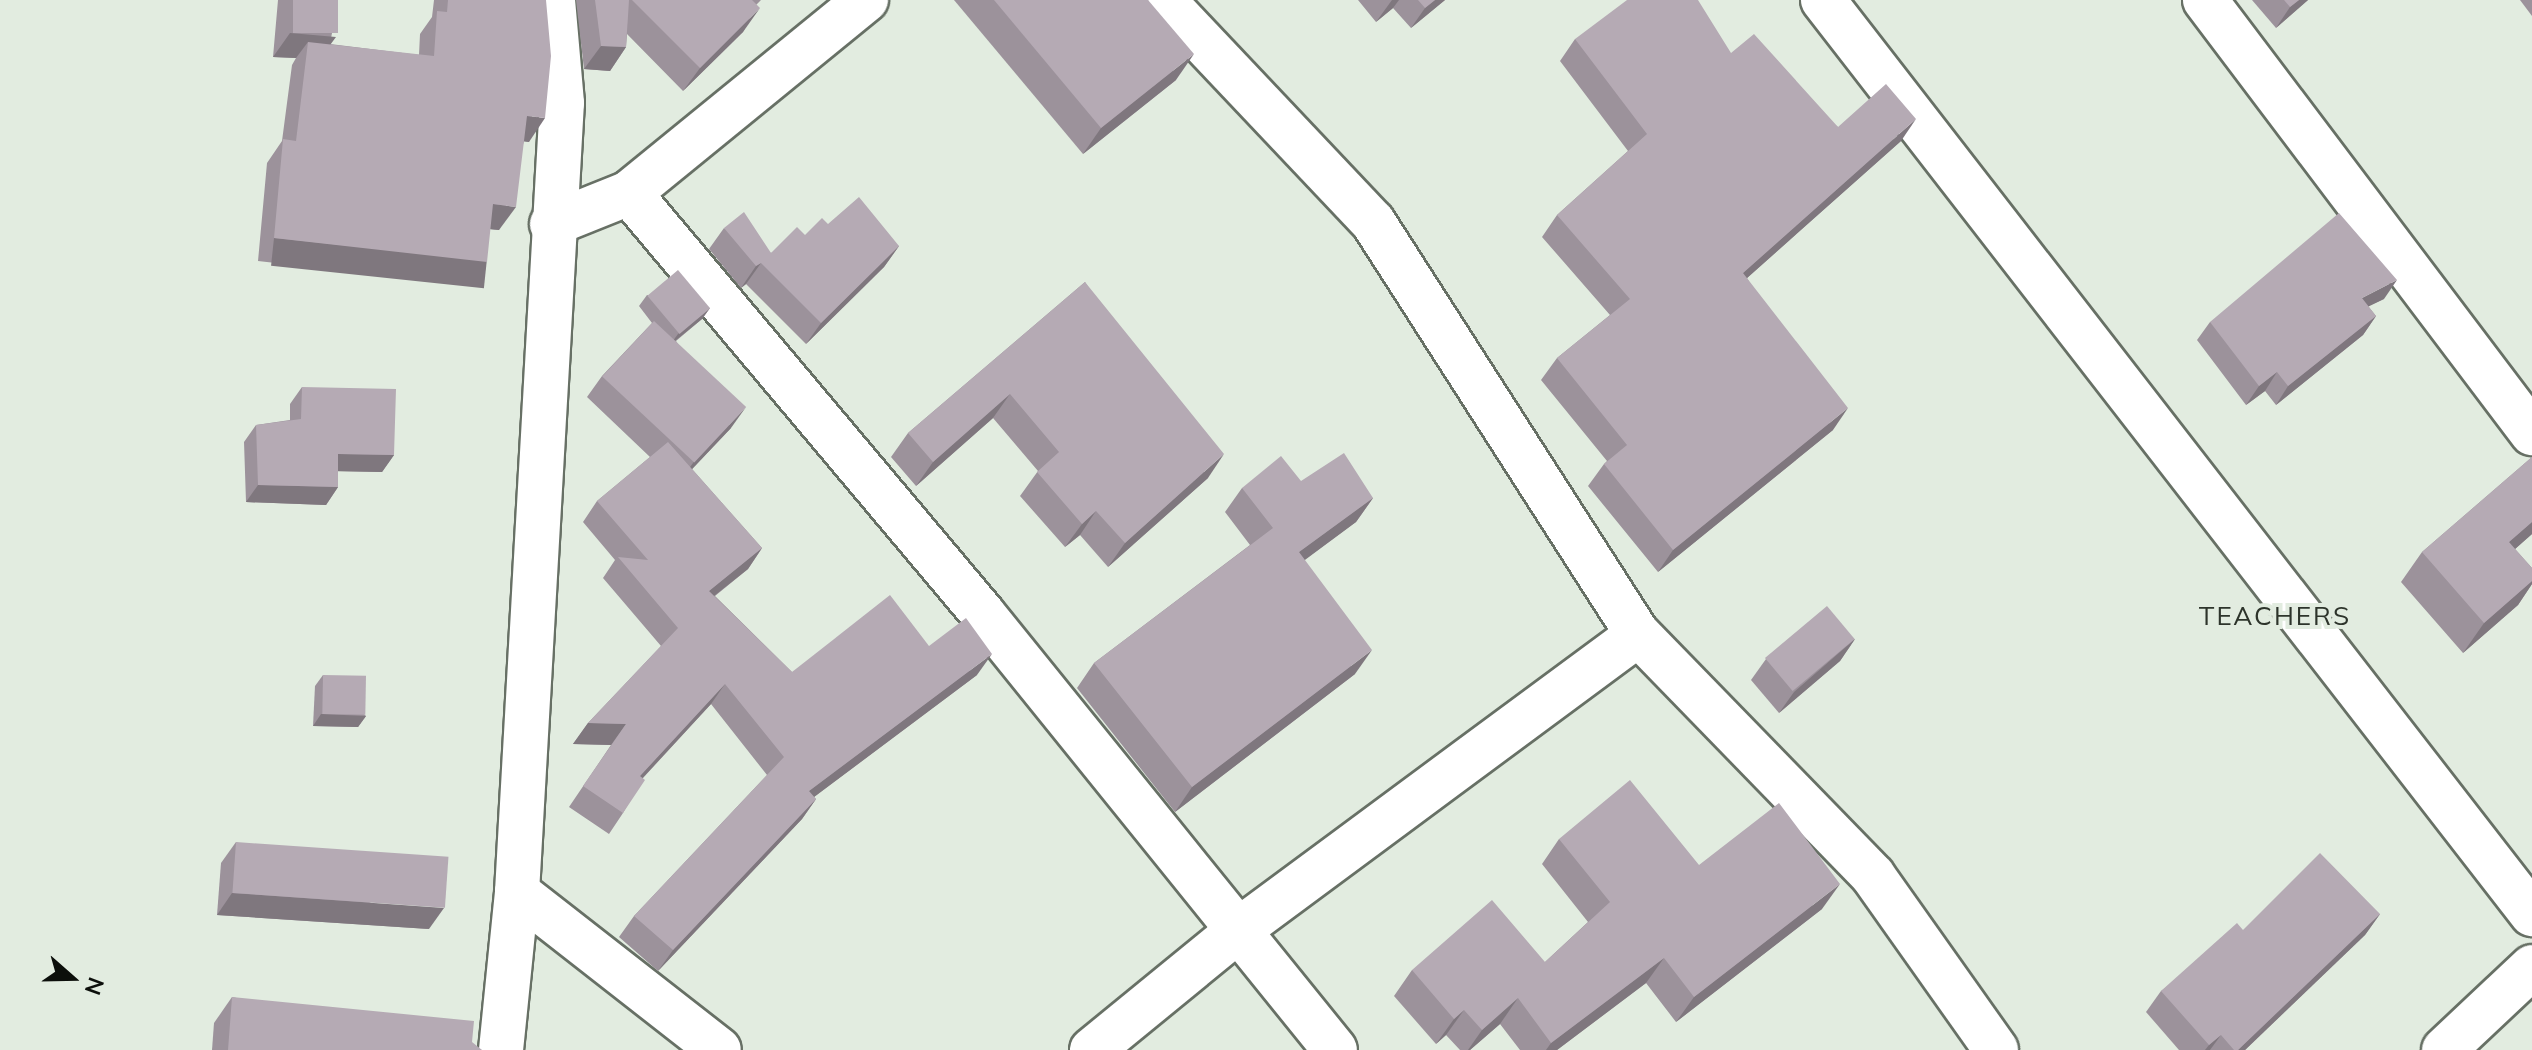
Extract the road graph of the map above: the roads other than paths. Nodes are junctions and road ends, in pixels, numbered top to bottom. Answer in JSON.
{"nodes":[{"id":1,"x":553,"y":0,"type":"edge"},
{"id":2,"x":866,"y":0,"type":"edge"},
{"id":3,"x":1163,"y":0,"type":"edge"},
{"id":4,"x":1823,"y":0,"type":"edge"},
{"id":5,"x":2205,"y":0,"type":"edge"},
{"id":6,"x":629,"y":193,"type":"junction"},
{"id":7,"x":552,"y":224,"type":"junction"},
{"id":8,"x":2532,"y":433,"type":"edge"},
{"id":9,"x":1638,"y":634,"type":"junction"},
{"id":10,"x":517,"y":892,"type":"junction"},
{"id":11,"x":2532,"y":914,"type":"edge"},
{"id":12,"x":1240,"y":929,"type":"junction"},
{"id":13,"x":2532,"y":967,"type":"edge"},
{"id":14,"x":501,"y":1050,"type":"edge"},
{"id":15,"x":719,"y":1050,"type":"edge"},
{"id":16,"x":1092,"y":1050,"type":"edge"},
{"id":17,"x":1335,"y":1050,"type":"edge"},
{"id":18,"x":1996,"y":1050,"type":"edge"},
{"id":19,"x":2444,"y":1050,"type":"edge"}],
"edges":[{"from":1,"to":7,"type":"street"},
{"from":2,"to":6,"type":"street"},
{"from":3,"to":9,"type":"street"},
{"from":4,"to":11,"type":"street"},
{"from":5,"to":8,"type":"street"},
{"from":6,"to":7,"type":"street"},
{"from":6,"to":12,"type":"street"},
{"from":7,"to":10,"type":"street"},
{"from":9,"to":12,"type":"street"},
{"from":9,"to":18,"type":"street"},
{"from":10,"to":14,"type":"street"},
{"from":10,"to":15,"type":"street"},
{"from":12,"to":16,"type":"street"},
{"from":12,"to":17,"type":"street"},
{"from":13,"to":19,"type":"street"}]}
